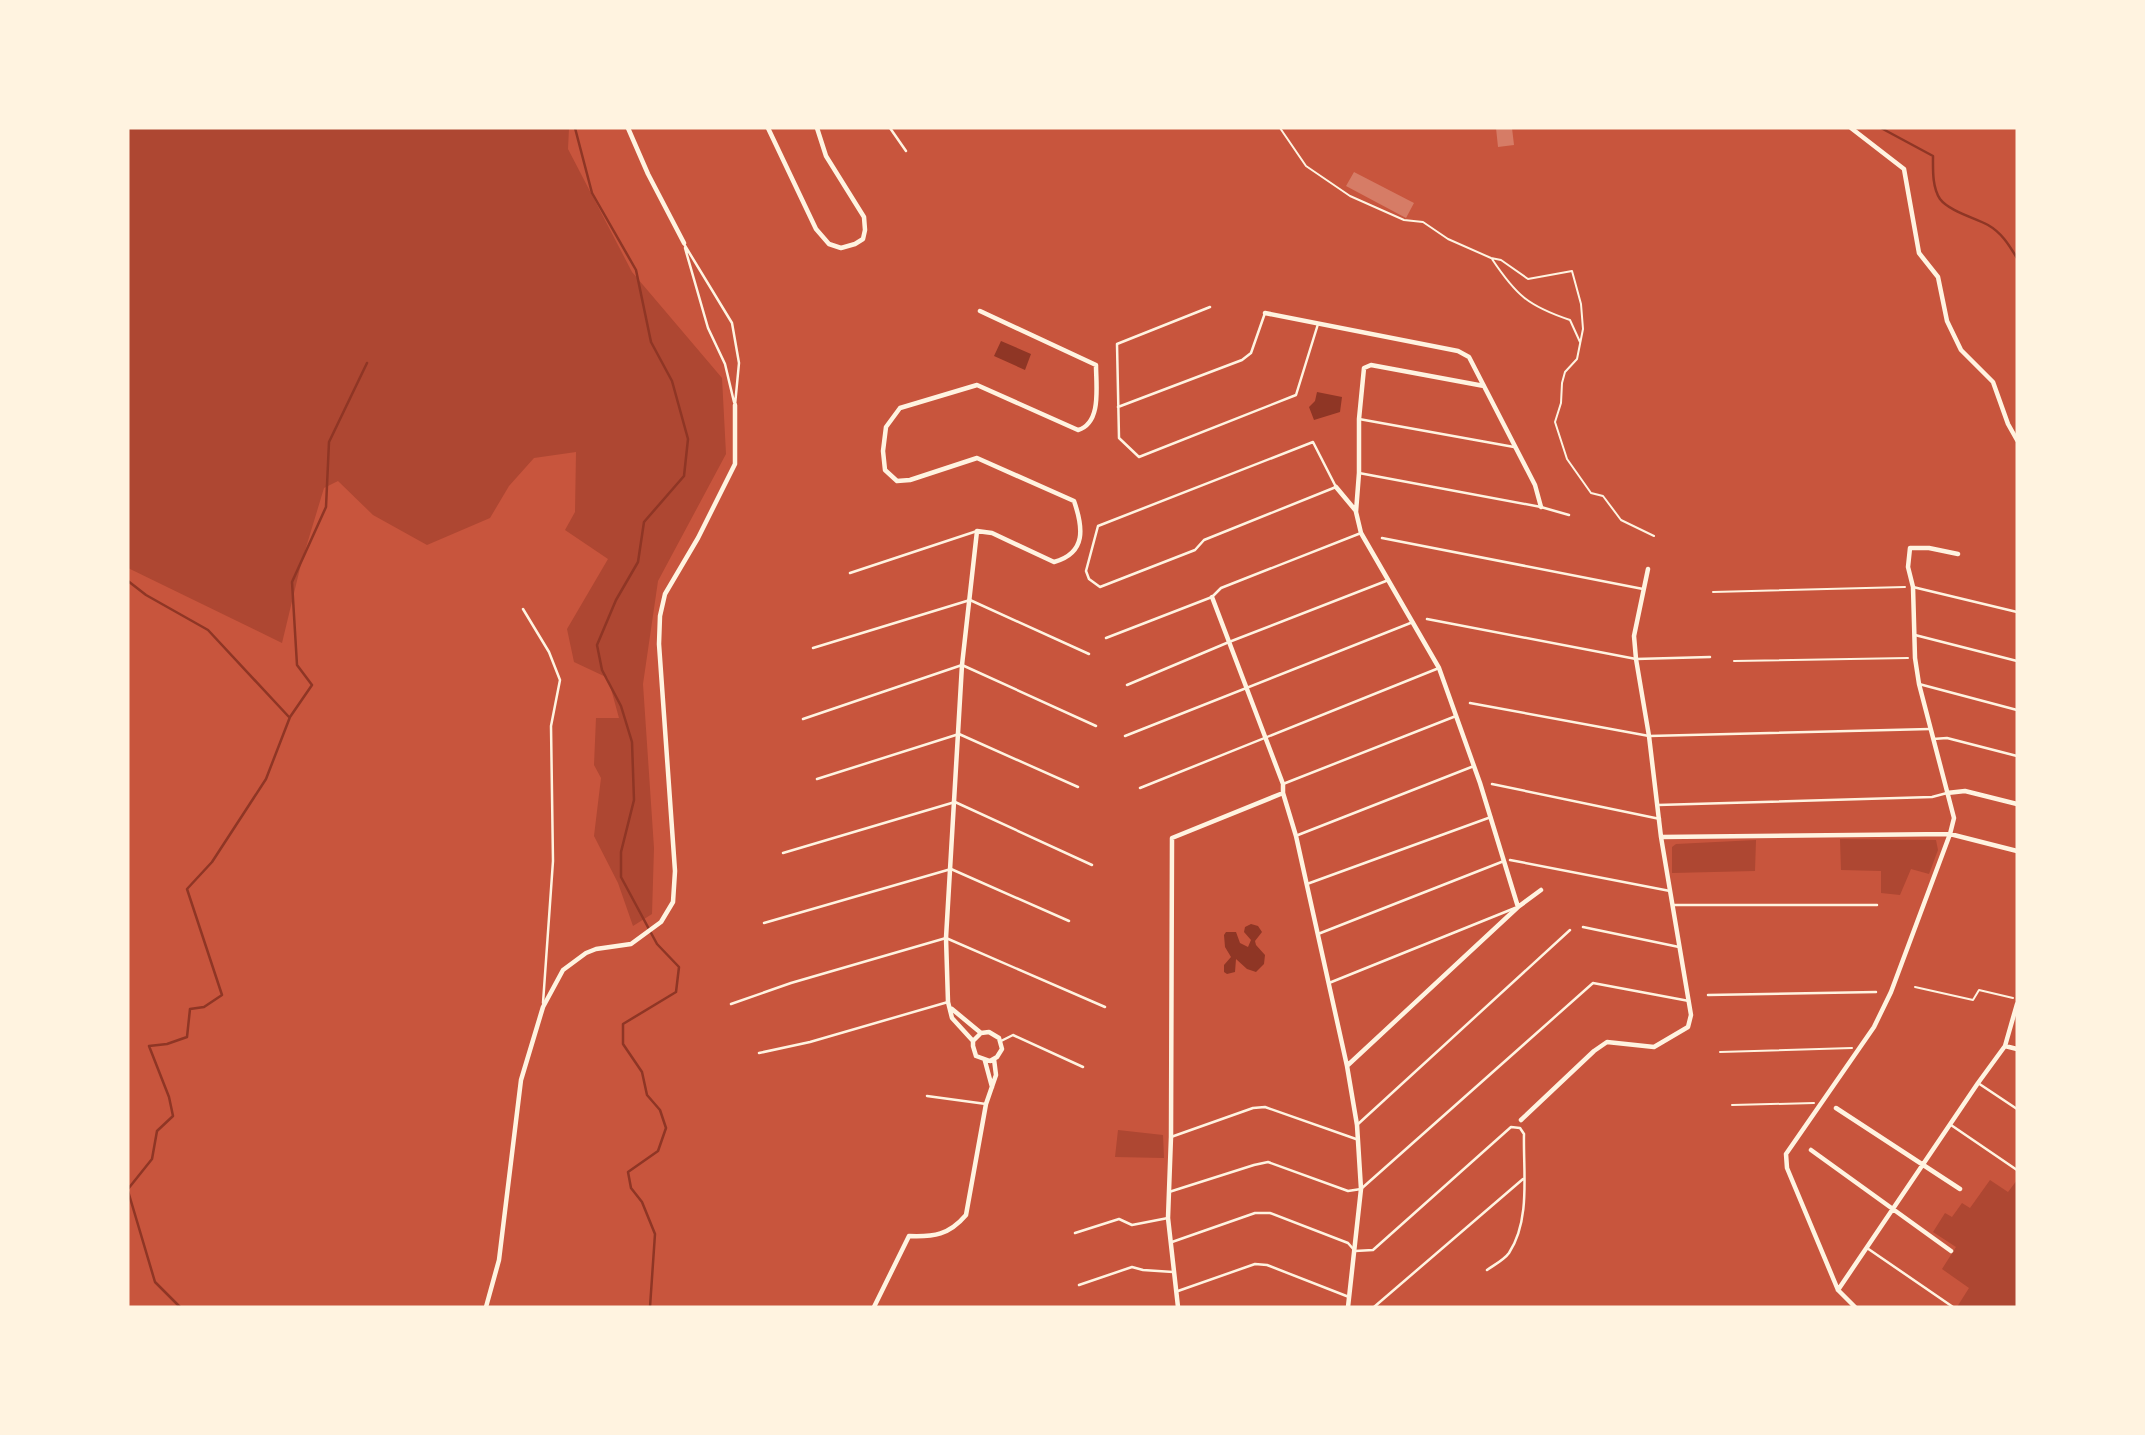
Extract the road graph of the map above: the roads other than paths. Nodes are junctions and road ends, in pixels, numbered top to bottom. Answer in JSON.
{"nodes":[{"id":1,"x":628,"y":128,"type":"edge"},
{"id":2,"x":768,"y":128,"type":"edge"},
{"id":3,"x":817,"y":128,"type":"edge"},
{"id":4,"x":890,"y":128,"type":"edge"},
{"id":5,"x":1851,"y":128,"type":"edge"},
{"id":6,"x":906,"y":151,"type":"dead end"},
{"id":7,"x":684,"y":243,"type":"junction"},
{"id":8,"x":1210,"y":307,"type":"dead end"},
{"id":9,"x":980,"y":311,"type":"dead end"},
{"id":10,"x":1265,"y":313,"type":"joint"},
{"id":11,"x":1318,"y":323,"type":"junction"},
{"id":12,"x":1484,"y":386,"type":"junction"},
{"id":13,"x":735,"y":405,"type":"junction"},
{"id":14,"x":1118,"y":407,"type":"junction"},
{"id":15,"x":1359,"y":419,"type":"junction"},
{"id":16,"x":2017,"y":440,"type":"edge"},
{"id":17,"x":1516,"y":447,"type":"junction"},
{"id":18,"x":1359,"y":473,"type":"junction"},
{"id":19,"x":1336,"y":487,"type":"junction"},
{"id":20,"x":1541,"y":507,"type":"junction"},
{"id":21,"x":1356,"y":512,"type":"junction"},
{"id":22,"x":1569,"y":515,"type":"dead end"},
{"id":23,"x":977,"y":531,"type":"junction"},
{"id":24,"x":1361,"y":533,"type":"junction"},
{"id":25,"x":1382,"y":538,"type":"dead end"},
{"id":26,"x":1958,"y":554,"type":"dead end"},
{"id":27,"x":1648,"y":569,"type":"dead end"},
{"id":28,"x":850,"y":573,"type":"dead end"},
{"id":29,"x":1390,"y":580,"type":"junction"},
{"id":30,"x":1913,"y":587,"type":"junction"},
{"id":31,"x":1643,"y":589,"type":"junction"},
{"id":32,"x":1212,"y":597,"type":"junction"},
{"id":33,"x":970,"y":600,"type":"junction"},
{"id":34,"x":523,"y":609,"type":"dead end"},
{"id":35,"x":2017,"y":612,"type":"edge"},
{"id":36,"x":1427,"y":619,"type":"dead end"},
{"id":37,"x":1413,"y":622,"type":"junction"},
{"id":38,"x":1915,"y":635,"type":"junction"},
{"id":39,"x":1106,"y":638,"type":"dead end"},
{"id":40,"x":1229,"y":642,"type":"junction"},
{"id":41,"x":813,"y":648,"type":"dead end"},
{"id":42,"x":1089,"y":654,"type":"dead end"},
{"id":43,"x":1710,"y":657,"type":"dead end"},
{"id":44,"x":1636,"y":659,"type":"junction"},
{"id":45,"x":2017,"y":661,"type":"edge"},
{"id":46,"x":962,"y":665,"type":"junction"},
{"id":47,"x":1439,"y":668,"type":"junction"},
{"id":48,"x":1919,"y":684,"type":"junction"},
{"id":49,"x":1127,"y":685,"type":"dead end"},
{"id":50,"x":1246,"y":688,"type":"junction"},
{"id":51,"x":1470,"y":703,"type":"dead end"},
{"id":52,"x":2017,"y":710,"type":"edge"},
{"id":53,"x":1456,"y":716,"type":"junction"},
{"id":54,"x":803,"y":719,"type":"dead end"},
{"id":55,"x":1096,"y":726,"type":"dead end"},
{"id":56,"x":1930,"y":729,"type":"junction"},
{"id":57,"x":959,"y":734,"type":"junction"},
{"id":58,"x":1125,"y":736,"type":"dead end"},
{"id":59,"x":1649,"y":736,"type":"junction"},
{"id":60,"x":1265,"y":737,"type":"junction"},
{"id":61,"x":1933,"y":739,"type":"junction"},
{"id":62,"x":2017,"y":756,"type":"edge"},
{"id":63,"x":1474,"y":766,"type":"junction"},
{"id":64,"x":817,"y":779,"type":"dead end"},
{"id":65,"x":1283,"y":784,"type":"junction"},
{"id":66,"x":1492,"y":784,"type":"dead end"},
{"id":67,"x":1078,"y":787,"type":"dead end"},
{"id":68,"x":1140,"y":788,"type":"dead end"},
{"id":69,"x":1283,"y":793,"type":"junction"},
{"id":70,"x":1948,"y":793,"type":"junction"},
{"id":71,"x":955,"y":802,"type":"junction"},
{"id":72,"x":2017,"y":804,"type":"edge"},
{"id":73,"x":1658,"y":805,"type":"junction"},
{"id":74,"x":1491,"y":817,"type":"junction"},
{"id":75,"x":1660,"y":819,"type":"junction"},
{"id":76,"x":1950,"y":834,"type":"junction"},
{"id":77,"x":1296,"y":836,"type":"junction"},
{"id":78,"x":1661,"y":837,"type":"junction"},
{"id":79,"x":2017,"y":851,"type":"edge"},
{"id":80,"x":783,"y":853,"type":"dead end"},
{"id":81,"x":1507,"y":861,"type":"junction"},
{"id":82,"x":1092,"y":865,"type":"dead end"},
{"id":83,"x":951,"y":869,"type":"junction"},
{"id":84,"x":1306,"y":884,"type":"junction"},
{"id":85,"x":1541,"y":890,"type":"dead end"},
{"id":86,"x":1670,"y":891,"type":"junction"},
{"id":87,"x":1672,"y":905,"type":"junction"},
{"id":88,"x":1877,"y":905,"type":"dead end"},
{"id":89,"x":1518,"y":907,"type":"junction"},
{"id":90,"x":1069,"y":921,"type":"dead end"},
{"id":91,"x":764,"y":923,"type":"dead end"},
{"id":92,"x":1583,"y":927,"type":"dead end"},
{"id":93,"x":1570,"y":930,"type":"dead end"},
{"id":94,"x":1318,"y":934,"type":"junction"},
{"id":95,"x":946,"y":937,"type":"junction"},
{"id":96,"x":1679,"y":947,"type":"junction"},
{"id":97,"x":1329,"y":983,"type":"junction"},
{"id":98,"x":1876,"y":992,"type":"dead end"},
{"id":99,"x":1708,"y":995,"type":"dead end"},
{"id":100,"x":1689,"y":1001,"type":"junction"},
{"id":101,"x":948,"y":1002,"type":"junction"},
{"id":102,"x":731,"y":1004,"type":"dead end"},
{"id":103,"x":2017,"y":1004,"type":"edge"},
{"id":104,"x":542,"y":1007,"type":"junction"},
{"id":105,"x":1105,"y":1007,"type":"dead end"},
{"id":106,"x":951,"y":1009,"type":"junction"},
{"id":107,"x":981,"y":1033,"type":"junction"},
{"id":108,"x":974,"y":1041,"type":"junction"},
{"id":109,"x":1001,"y":1041,"type":"junction"},
{"id":110,"x":2005,"y":1046,"type":"junction"},
{"id":111,"x":2017,"y":1049,"type":"edge"},
{"id":112,"x":759,"y":1053,"type":"dead end"},
{"id":113,"x":994,"y":1059,"type":"junction"},
{"id":114,"x":985,"y":1061,"type":"junction"},
{"id":115,"x":1347,"y":1066,"type":"junction"},
{"id":116,"x":1083,"y":1067,"type":"dead end"},
{"id":117,"x":1978,"y":1083,"type":"junction"},
{"id":118,"x":992,"y":1088,"type":"junction"},
{"id":119,"x":927,"y":1096,"type":"dead end"},
{"id":120,"x":986,"y":1104,"type":"junction"},
{"id":121,"x":1836,"y":1108,"type":"dead end"},
{"id":122,"x":2017,"y":1110,"type":"edge"},
{"id":123,"x":1521,"y":1120,"type":"dead end"},
{"id":124,"x":1357,"y":1125,"type":"junction"},
{"id":125,"x":1951,"y":1125,"type":"junction"},
{"id":126,"x":1171,"y":1137,"type":"junction"},
{"id":127,"x":1356,"y":1139,"type":"junction"},
{"id":128,"x":1811,"y":1150,"type":"dead end"},
{"id":129,"x":1923,"y":1165,"type":"junction"},
{"id":130,"x":2017,"y":1170,"type":"edge"},
{"id":131,"x":1523,"y":1179,"type":"junction"},
{"id":132,"x":1361,"y":1189,"type":"junction"},
{"id":133,"x":1960,"y":1189,"type":"dead end"},
{"id":134,"x":1169,"y":1192,"type":"junction"},
{"id":135,"x":1893,"y":1208,"type":"junction"},
{"id":136,"x":1168,"y":1218,"type":"junction"},
{"id":137,"x":1074,"y":1233,"type":"dead end"},
{"id":138,"x":1172,"y":1241,"type":"junction"},
{"id":139,"x":1867,"y":1248,"type":"junction"},
{"id":140,"x":1355,"y":1251,"type":"junction"},
{"id":141,"x":1951,"y":1251,"type":"dead end"},
{"id":142,"x":1488,"y":1270,"type":"dead end"},
{"id":143,"x":1173,"y":1272,"type":"junction"},
{"id":144,"x":1079,"y":1285,"type":"dead end"},
{"id":145,"x":1838,"y":1290,"type":"junction"},
{"id":146,"x":1175,"y":1292,"type":"junction"},
{"id":147,"x":1349,"y":1297,"type":"junction"},
{"id":148,"x":486,"y":1307,"type":"edge"},
{"id":149,"x":874,"y":1307,"type":"edge"},
{"id":150,"x":1178,"y":1307,"type":"edge"},
{"id":151,"x":1348,"y":1307,"type":"edge"},
{"id":152,"x":1374,"y":1307,"type":"edge"},
{"id":153,"x":1855,"y":1307,"type":"edge"},
{"id":154,"x":1953,"y":1307,"type":"edge"}],
"edges":[{"from":1,"to":7,"type":"street"},
{"from":2,"to":3,"type":"street"},
{"from":4,"to":6,"type":"lane"},
{"from":5,"to":16,"type":"street"},
{"from":7,"to":13,"type":"lane"},
{"from":7,"to":13,"type":"lane"},
{"from":8,"to":14,"type":"lane"},
{"from":9,"to":23,"type":"street"},
{"from":10,"to":11,"type":"street"},
{"from":10,"to":14,"type":"lane"},
{"from":11,"to":12,"type":"street"},
{"from":11,"to":14,"type":"lane"},
{"from":12,"to":15,"type":"street"},
{"from":12,"to":17,"type":"street"},
{"from":13,"to":104,"type":"street"},
{"from":15,"to":17,"type":"lane"},
{"from":15,"to":18,"type":"street"},
{"from":17,"to":20,"type":"street"},
{"from":18,"to":20,"type":"lane"},
{"from":18,"to":21,"type":"street"},
{"from":19,"to":19,"type":"lane"},
{"from":19,"to":21,"type":"street"},
{"from":20,"to":22,"type":"lane"},
{"from":21,"to":24,"type":"street"},
{"from":23,"to":28,"type":"lane"},
{"from":23,"to":33,"type":"street"},
{"from":24,"to":29,"type":"street"},
{"from":24,"to":32,"type":"lane"},
{"from":25,"to":31,"type":"lane"},
{"from":26,"to":30,"type":"street"},
{"from":27,"to":31,"type":"street"},
{"from":29,"to":37,"type":"street"},
{"from":29,"to":40,"type":"lane"},
{"from":30,"to":35,"type":"lane"},
{"from":30,"to":38,"type":"street"},
{"from":31,"to":44,"type":"street"},
{"from":32,"to":39,"type":"lane"},
{"from":32,"to":40,"type":"street"},
{"from":33,"to":41,"type":"lane"},
{"from":33,"to":42,"type":"lane"},
{"from":33,"to":46,"type":"street"},
{"from":34,"to":104,"type":"lane"},
{"from":36,"to":44,"type":"lane"},
{"from":37,"to":47,"type":"street"},
{"from":37,"to":50,"type":"lane"},
{"from":38,"to":45,"type":"lane"},
{"from":38,"to":48,"type":"street"},
{"from":40,"to":49,"type":"lane"},
{"from":40,"to":50,"type":"street"},
{"from":43,"to":44,"type":"lane"},
{"from":44,"to":59,"type":"street"},
{"from":46,"to":54,"type":"lane"},
{"from":46,"to":55,"type":"lane"},
{"from":46,"to":57,"type":"street"},
{"from":47,"to":53,"type":"street"},
{"from":47,"to":60,"type":"lane"},
{"from":48,"to":52,"type":"lane"},
{"from":48,"to":56,"type":"street"},
{"from":50,"to":58,"type":"lane"},
{"from":50,"to":60,"type":"street"},
{"from":51,"to":59,"type":"lane"},
{"from":53,"to":63,"type":"street"},
{"from":53,"to":65,"type":"lane"},
{"from":56,"to":59,"type":"lane"},
{"from":56,"to":61,"type":"street"},
{"from":57,"to":64,"type":"lane"},
{"from":57,"to":67,"type":"lane"},
{"from":57,"to":71,"type":"street"},
{"from":59,"to":73,"type":"street"},
{"from":60,"to":65,"type":"street"},
{"from":60,"to":68,"type":"lane"},
{"from":61,"to":62,"type":"lane"},
{"from":61,"to":70,"type":"street"},
{"from":63,"to":74,"type":"street"},
{"from":63,"to":77,"type":"lane"},
{"from":65,"to":69,"type":"street"},
{"from":66,"to":75,"type":"lane"},
{"from":69,"to":77,"type":"street"},
{"from":69,"to":126,"type":"street"},
{"from":70,"to":72,"type":"street"},
{"from":70,"to":73,"type":"lane"},
{"from":70,"to":76,"type":"street"},
{"from":71,"to":80,"type":"lane"},
{"from":71,"to":82,"type":"lane"},
{"from":71,"to":83,"type":"street"},
{"from":73,"to":75,"type":"street"},
{"from":74,"to":81,"type":"street"},
{"from":74,"to":84,"type":"lane"},
{"from":75,"to":78,"type":"street"},
{"from":76,"to":78,"type":"street"},
{"from":76,"to":79,"type":"street"},
{"from":76,"to":145,"type":"street"},
{"from":77,"to":84,"type":"street"},
{"from":78,"to":86,"type":"street"},
{"from":81,"to":86,"type":"lane"},
{"from":81,"to":89,"type":"street"},
{"from":81,"to":94,"type":"lane"},
{"from":83,"to":90,"type":"lane"},
{"from":83,"to":91,"type":"lane"},
{"from":83,"to":95,"type":"street"},
{"from":84,"to":94,"type":"street"},
{"from":85,"to":89,"type":"street"},
{"from":86,"to":87,"type":"street"},
{"from":87,"to":88,"type":"lane"},
{"from":87,"to":96,"type":"street"},
{"from":89,"to":97,"type":"lane"},
{"from":89,"to":115,"type":"street"},
{"from":92,"to":96,"type":"lane"},
{"from":93,"to":124,"type":"lane"},
{"from":94,"to":97,"type":"street"},
{"from":95,"to":101,"type":"street"},
{"from":95,"to":102,"type":"lane"},
{"from":95,"to":105,"type":"lane"},
{"from":96,"to":100,"type":"street"},
{"from":97,"to":115,"type":"street"},
{"from":98,"to":99,"type":"lane"},
{"from":100,"to":123,"type":"street"},
{"from":100,"to":132,"type":"lane"},
{"from":101,"to":106,"type":"street"},
{"from":101,"to":112,"type":"lane"},
{"from":103,"to":110,"type":"street"},
{"from":104,"to":148,"type":"street"},
{"from":106,"to":107,"type":"street"},
{"from":106,"to":108,"type":"street"},
{"from":107,"to":108,"type":"street"},
{"from":107,"to":109,"type":"street"},
{"from":108,"to":114,"type":"street"},
{"from":109,"to":113,"type":"street"},
{"from":109,"to":116,"type":"lane"},
{"from":110,"to":111,"type":"street"},
{"from":110,"to":117,"type":"street"},
{"from":113,"to":114,"type":"street"},
{"from":113,"to":118,"type":"street"},
{"from":114,"to":118,"type":"street"},
{"from":115,"to":124,"type":"street"},
{"from":117,"to":122,"type":"lane"},
{"from":117,"to":125,"type":"street"},
{"from":118,"to":120,"type":"street"},
{"from":119,"to":120,"type":"lane"},
{"from":120,"to":149,"type":"street"},
{"from":121,"to":129,"type":"street"},
{"from":124,"to":127,"type":"street"},
{"from":125,"to":129,"type":"street"},
{"from":125,"to":130,"type":"lane"},
{"from":126,"to":127,"type":"lane"},
{"from":126,"to":134,"type":"street"},
{"from":127,"to":132,"type":"street"},
{"from":128,"to":135,"type":"street"},
{"from":129,"to":133,"type":"street"},
{"from":129,"to":135,"type":"street"},
{"from":131,"to":140,"type":"lane"},
{"from":131,"to":142,"type":"lane"},
{"from":131,"to":152,"type":"lane"},
{"from":132,"to":134,"type":"lane"},
{"from":132,"to":140,"type":"street"},
{"from":134,"to":136,"type":"street"},
{"from":135,"to":139,"type":"street"},
{"from":135,"to":141,"type":"street"},
{"from":136,"to":137,"type":"lane"},
{"from":136,"to":138,"type":"street"},
{"from":138,"to":140,"type":"lane"},
{"from":138,"to":143,"type":"street"},
{"from":139,"to":145,"type":"street"},
{"from":139,"to":154,"type":"lane"},
{"from":140,"to":147,"type":"street"},
{"from":143,"to":144,"type":"lane"},
{"from":143,"to":146,"type":"street"},
{"from":145,"to":153,"type":"street"},
{"from":146,"to":147,"type":"lane"},
{"from":146,"to":150,"type":"street"},
{"from":147,"to":151,"type":"street"}]}
